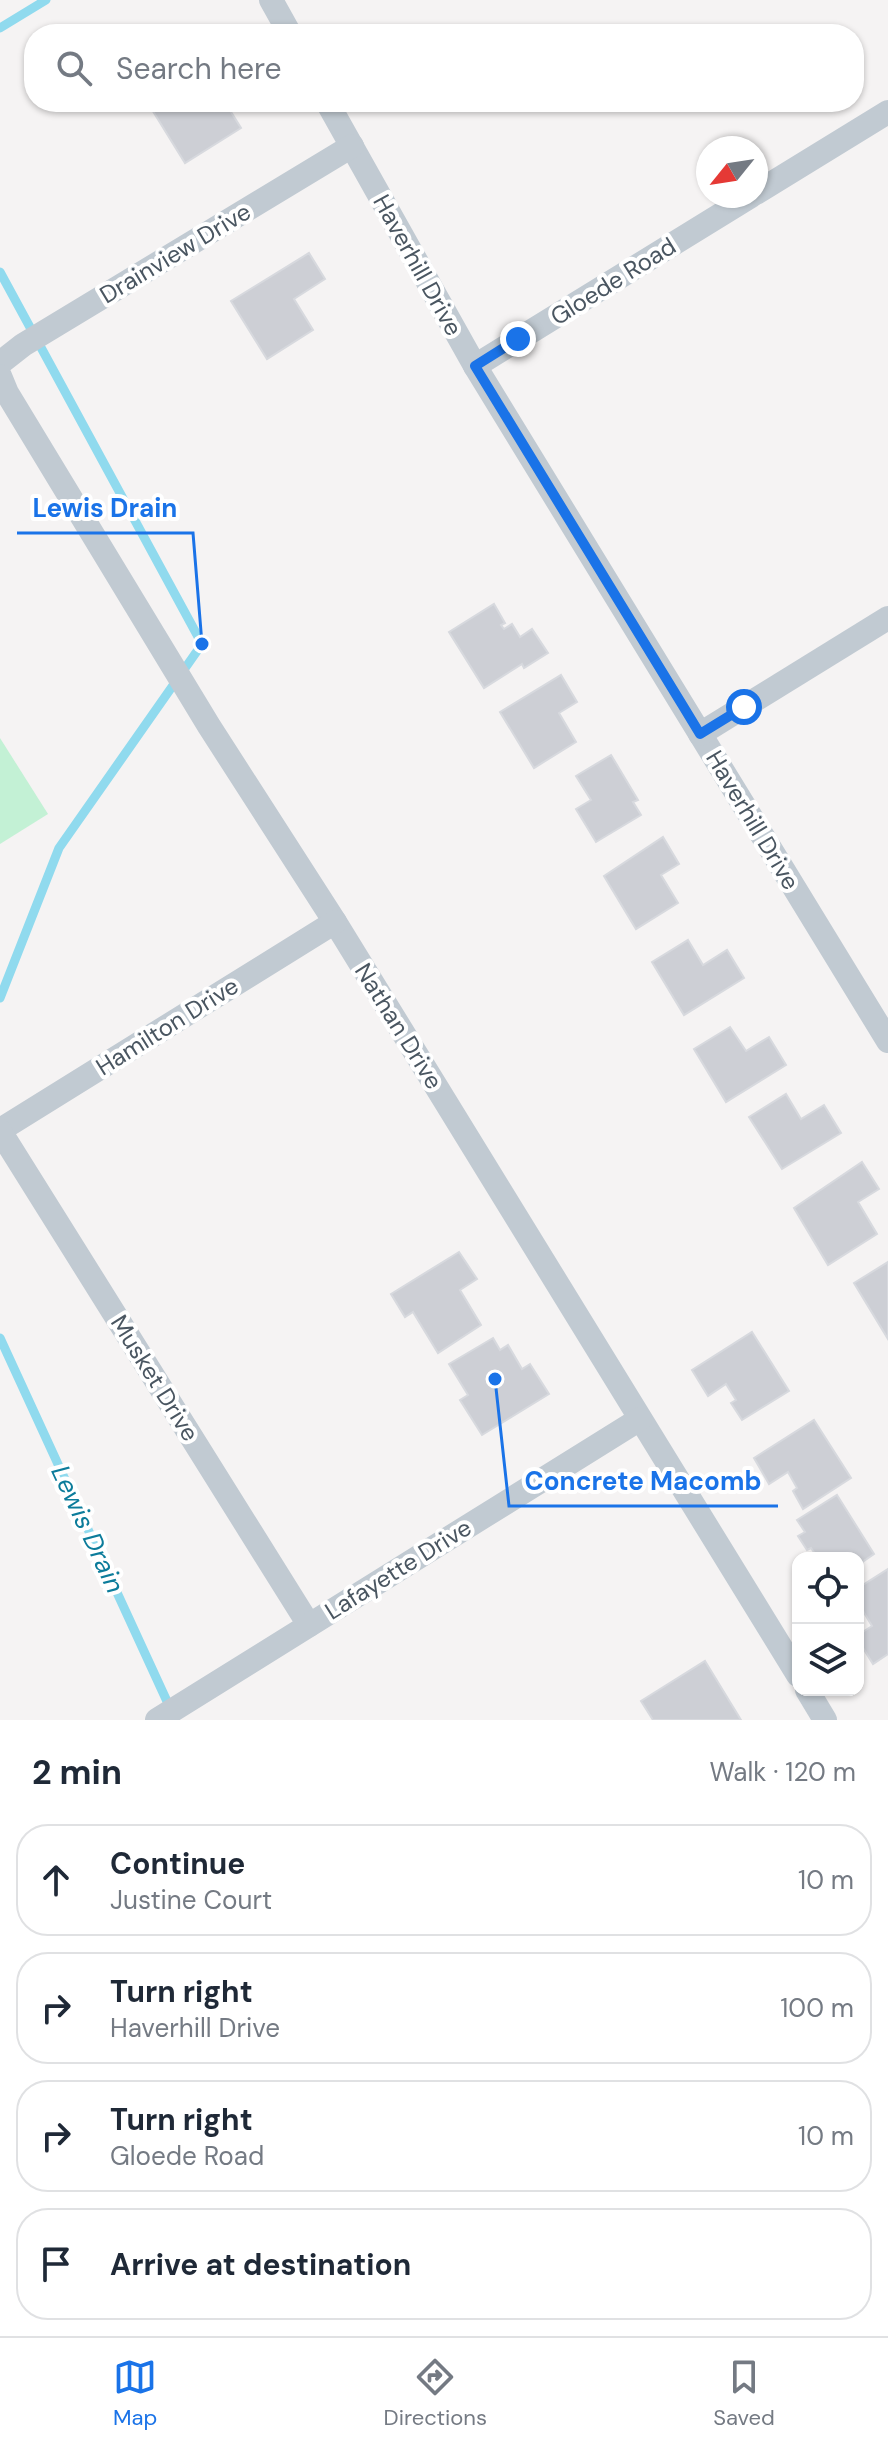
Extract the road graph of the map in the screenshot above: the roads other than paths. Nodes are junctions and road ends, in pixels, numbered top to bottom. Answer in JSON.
{"nodes":[{"id":1,"x":271,"y":0,"type":"edge"},
{"id":2,"x":284,"y":24,"type":"edge"},
{"id":3,"x":333,"y":112,"type":"edge"},
{"id":4,"x":888,"y":112,"type":"edge"},
{"id":5,"x":352,"y":146,"type":"junction"},
{"id":6,"x":768,"y":186,"type":"edge"},
{"id":7,"x":733,"y":208,"type":"edge"},
{"id":8,"x":0,"y":363,"type":"edge"},
{"id":9,"x":475,"y":366,"type":"junction"},
{"id":10,"x":0,"y":376,"type":"edge"},
{"id":11,"x":888,"y":618,"type":"edge"},
{"id":12,"x":700,"y":734,"type":"junction"},
{"id":13,"x":335,"y":922,"type":"junction"},
{"id":14,"x":888,"y":1041,"type":"edge"},
{"id":15,"x":0,"y":1130,"type":"edge"},
{"id":16,"x":640,"y":1419,"type":"junction"},
{"id":17,"x":309,"y":1625,"type":"junction"},
{"id":18,"x":792,"y":1665,"type":"edge"},
{"id":19,"x":811,"y":1696,"type":"edge"},
{"id":20,"x":157,"y":1720,"type":"edge"},
{"id":21,"x":825,"y":1720,"type":"edge"}],
"edges":[{"from":1,"to":2,"type":"street"},
{"from":3,"to":5,"type":"street","name":"Haverhill Drive"},
{"from":4,"to":6,"type":"street","name":"Gloede Road"},
{"from":5,"to":8,"type":"street","name":"Drainview Drive"},
{"from":5,"to":9,"type":"street","name":"Haverhill Drive"},
{"from":7,"to":9,"type":"street","name":"Gloede Road"},
{"from":9,"to":12,"type":"street","name":"Haverhill Drive"},
{"from":10,"to":13,"type":"street","name":"Nathan Drive"},
{"from":11,"to":12,"type":"street"},
{"from":12,"to":14,"type":"street","name":"Haverhill Drive"},
{"from":13,"to":15,"type":"street","name":"Hamilton Drive"},
{"from":13,"to":16,"type":"street","name":"Nathan Drive"},
{"from":15,"to":17,"type":"street","name":"Musket Drive"},
{"from":16,"to":17,"type":"street","name":"Lafayette Drive"},
{"from":16,"to":18,"type":"street","name":"Nathan Drive"},
{"from":17,"to":20,"type":"street","name":"Lafayette Drive"},
{"from":19,"to":21,"type":"street"}]}
